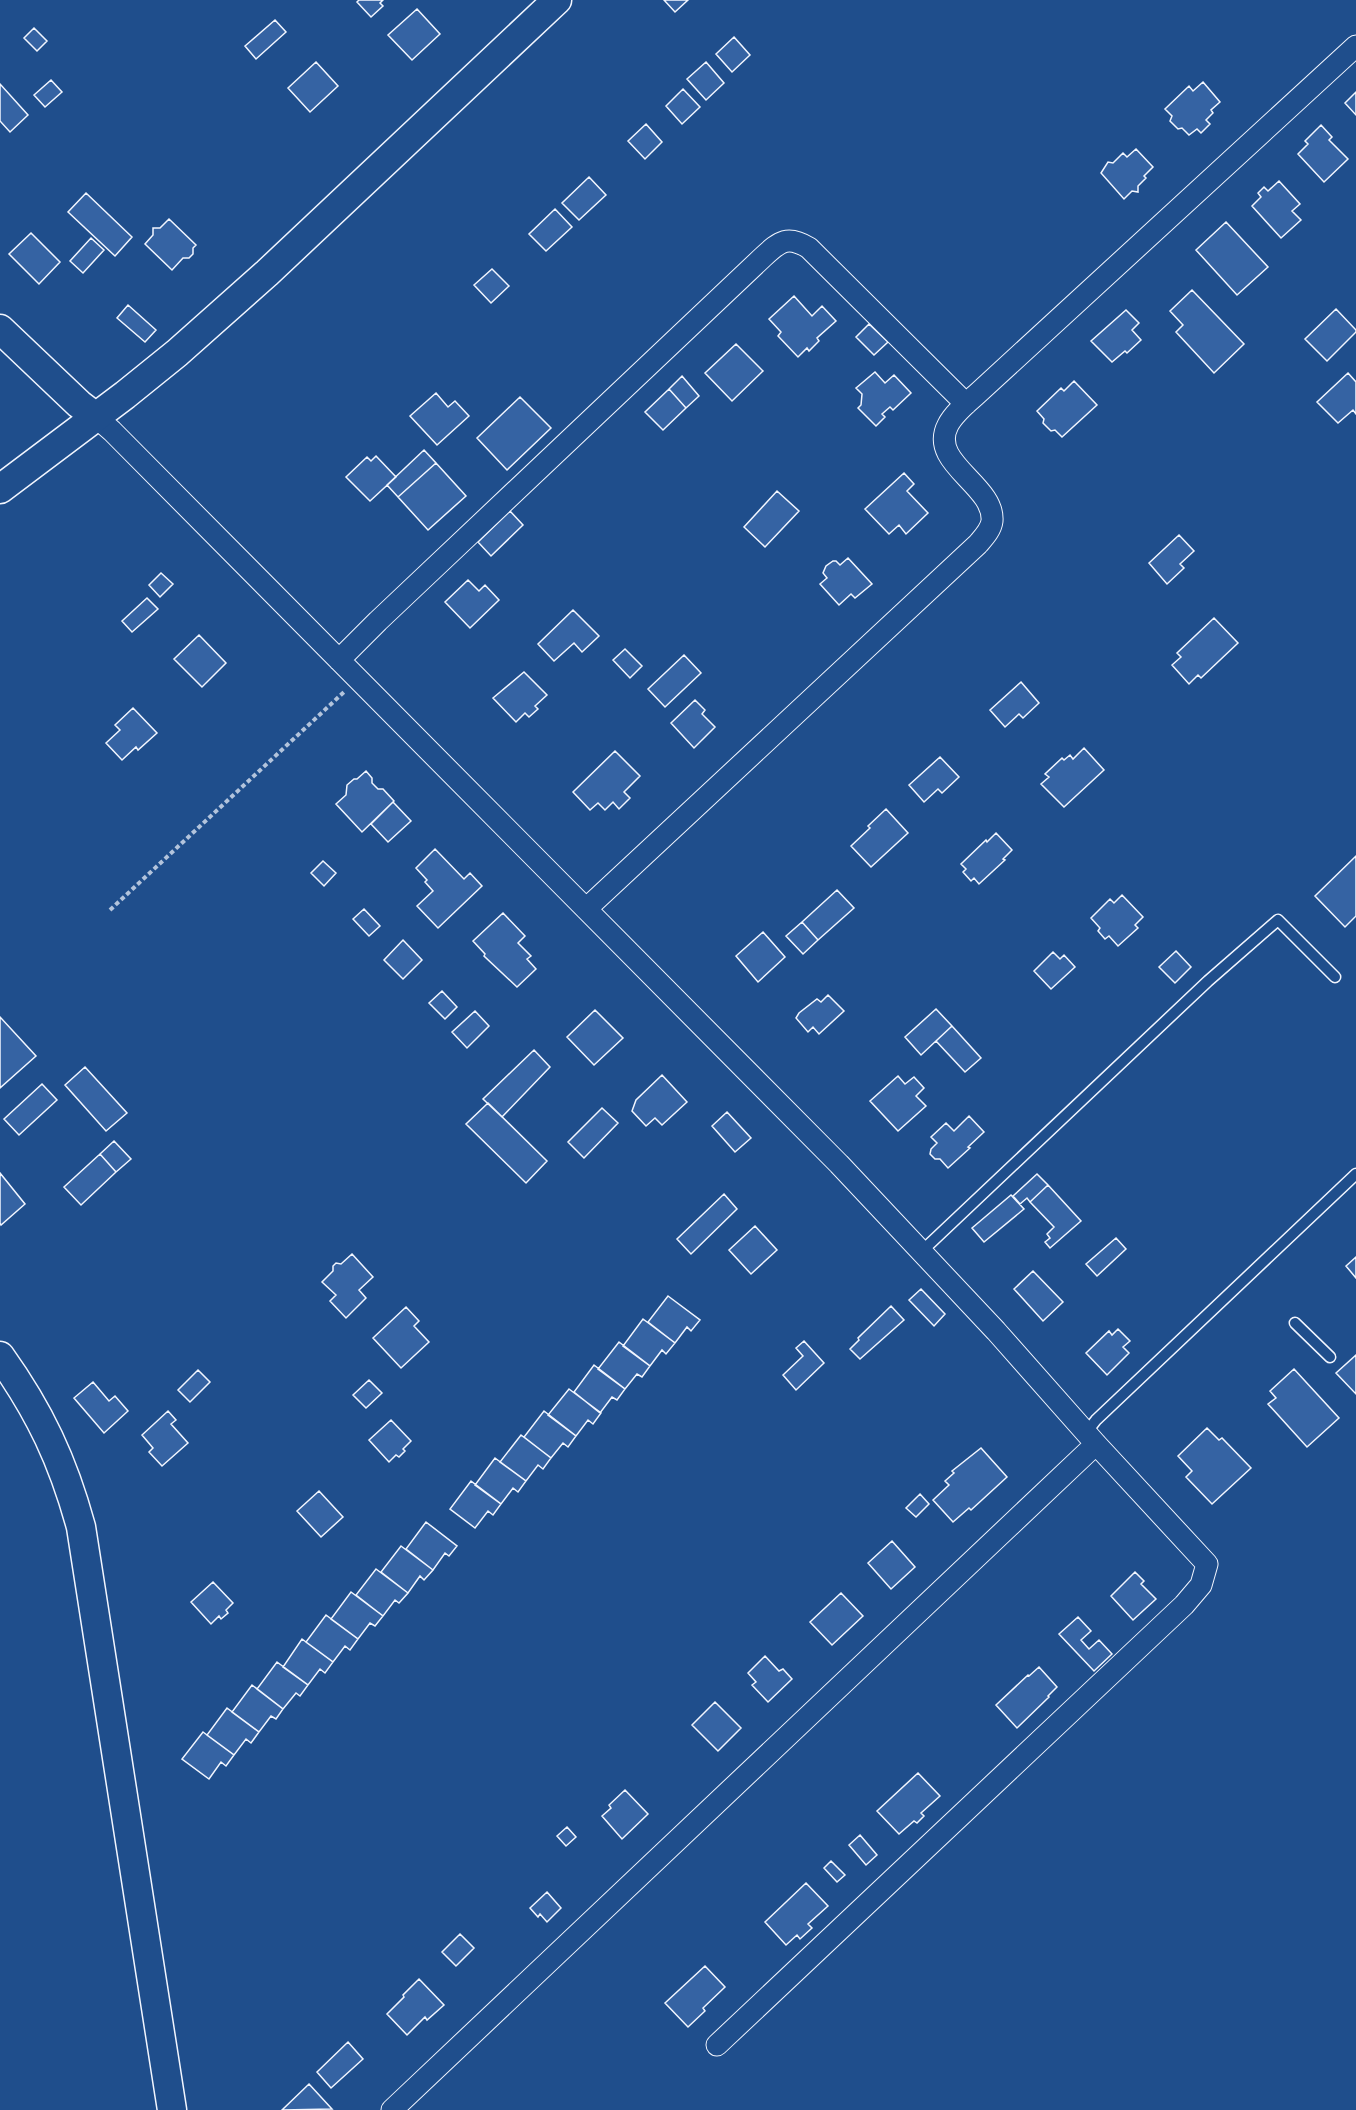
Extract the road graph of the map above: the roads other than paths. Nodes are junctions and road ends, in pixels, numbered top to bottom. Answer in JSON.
{"nodes":[{"id":1,"x":557,"y":0,"type":"edge"},
{"id":2,"x":1356,"y":46,"type":"edge"},
{"id":3,"x":0,"y":328,"type":"edge"},
{"id":4,"x":966,"y":404,"type":"junction"},
{"id":5,"x":96,"y":417,"type":"junction"},
{"id":6,"x":0,"y":489,"type":"edge"},
{"id":7,"x":339,"y":660,"type":"junction"},
{"id":8,"x":586,"y":909,"type":"junction"},
{"id":9,"x":1335,"y":977,"type":"dead end"},
{"id":10,"x":1356,"y":1174,"type":"edge"},
{"id":11,"x":921,"y":1252,"type":"junction"},
{"id":12,"x":1295,"y":1323,"type":"dead end"},
{"id":13,"x":0,"y":1356,"type":"edge"},
{"id":14,"x":1330,"y":1357,"type":"dead end"},
{"id":15,"x":1091,"y":1438,"type":"junction"},
{"id":16,"x":717,"y":2045,"type":"dead end"},
{"id":17,"x":172,"y":2110,"type":"edge"},
{"id":18,"x":392,"y":2110,"type":"edge"}],
"edges":[{"from":1,"to":5,"type":"street"},
{"from":2,"to":4,"type":"street"},
{"from":3,"to":5,"type":"street"},
{"from":4,"to":7,"type":"street"},
{"from":4,"to":8,"type":"street"},
{"from":5,"to":6,"type":"street"},
{"from":5,"to":7,"type":"street"},
{"from":7,"to":8,"type":"street"},
{"from":8,"to":11,"type":"street"},
{"from":9,"to":11,"type":"lane"},
{"from":10,"to":15,"type":"lane"},
{"from":11,"to":15,"type":"street"},
{"from":12,"to":14,"type":"lane"},
{"from":13,"to":17,"type":"street"},
{"from":15,"to":16,"type":"street"},
{"from":15,"to":18,"type":"street"}]}
